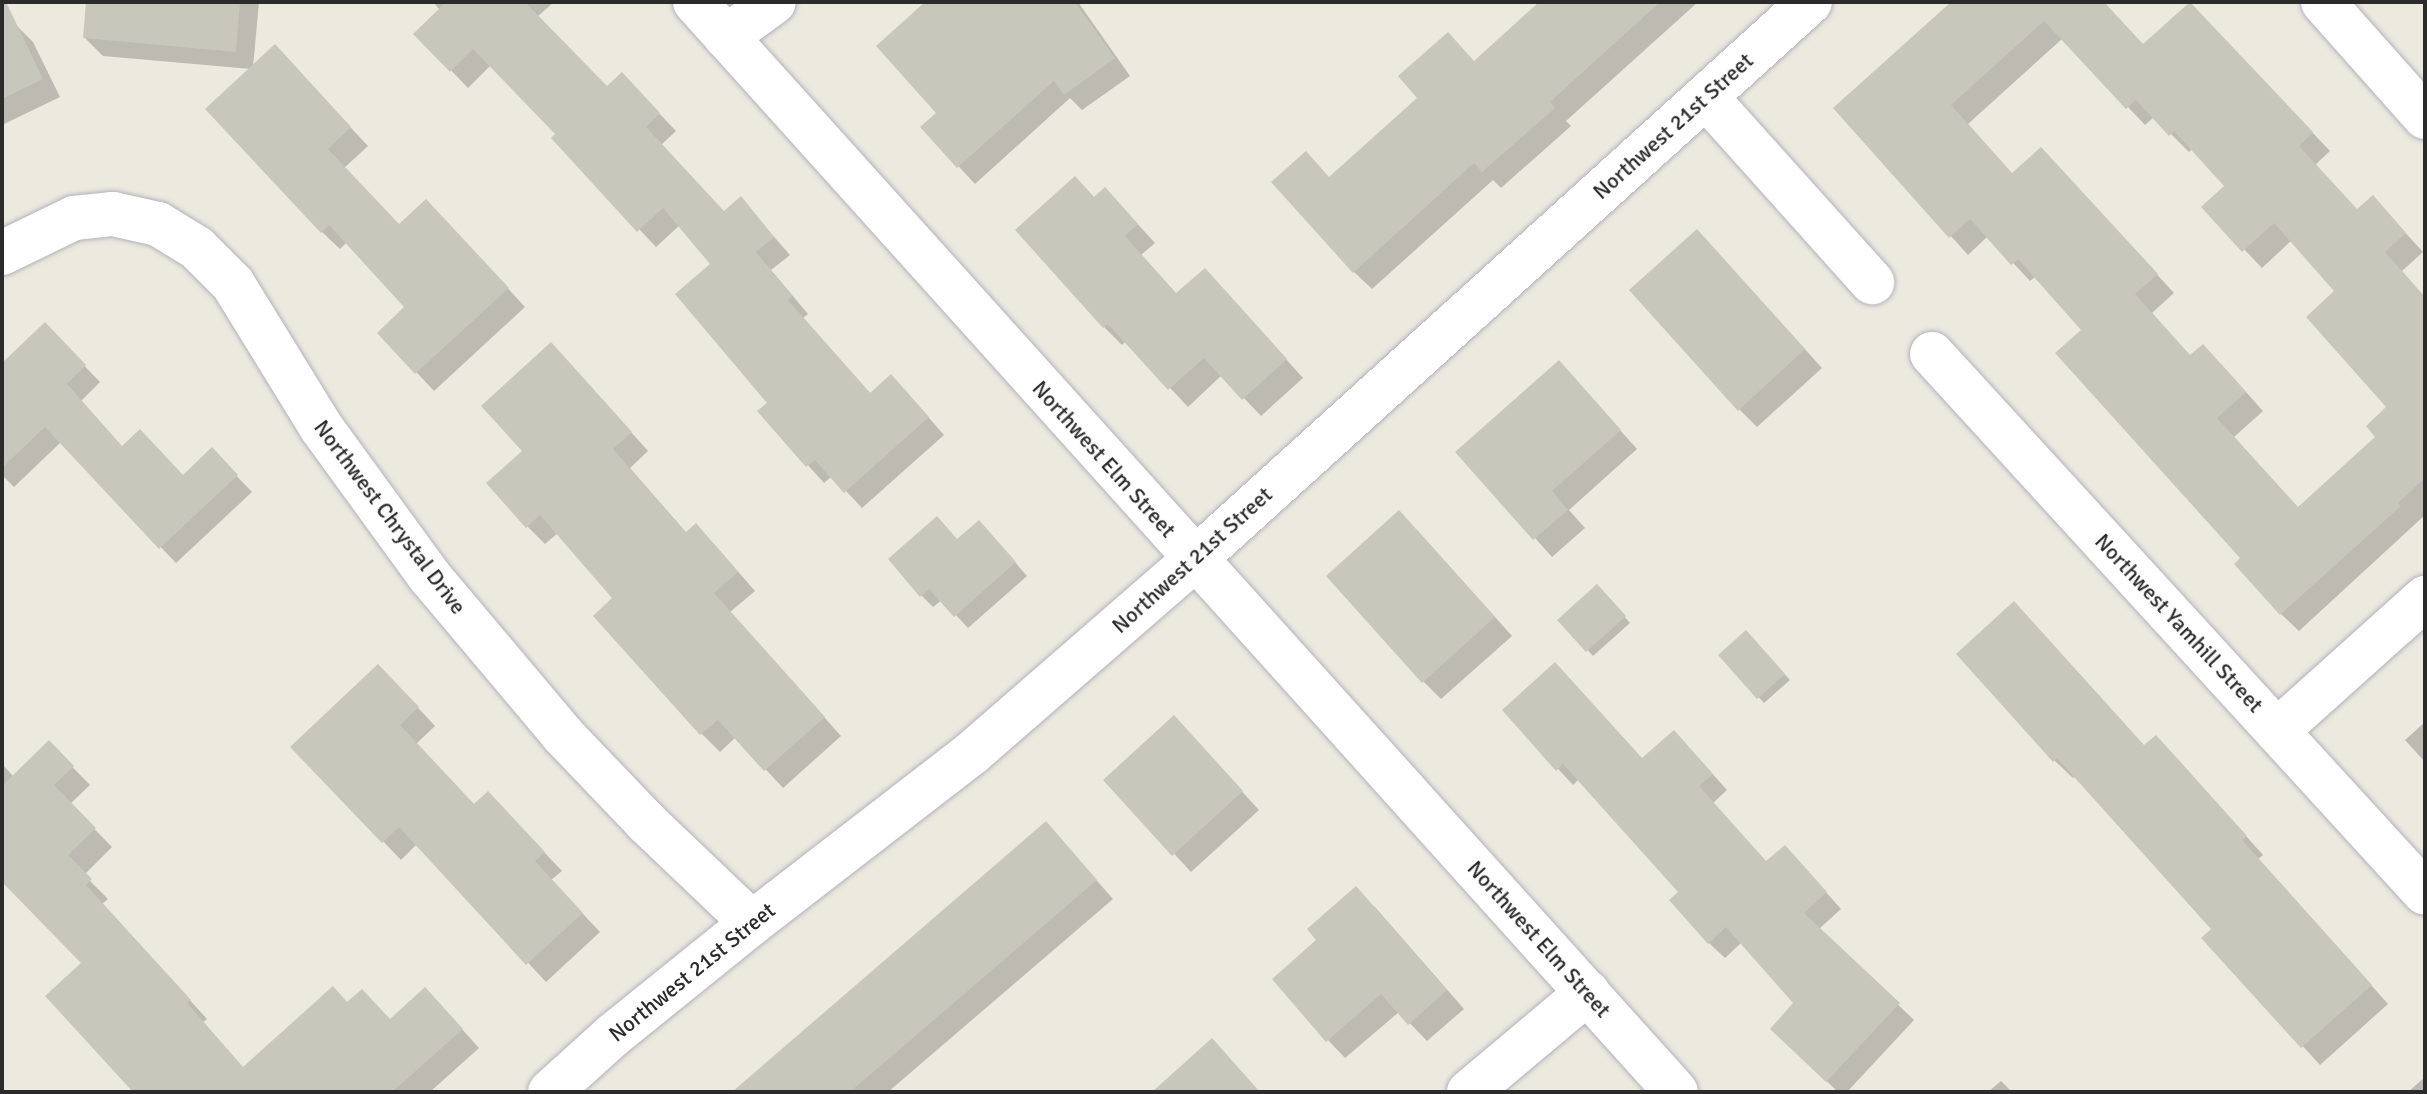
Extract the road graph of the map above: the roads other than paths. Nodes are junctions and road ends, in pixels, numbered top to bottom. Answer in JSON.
{"nodes":[{"id":1,"x":695,"y":2,"type":"edge"},
{"id":2,"x":774,"y":2,"type":"edge"},
{"id":3,"x":1810,"y":2,"type":"edge"},
{"id":4,"x":2323,"y":2,"type":"edge"},
{"id":5,"x":726,"y":37,"type":"junction"},
{"id":6,"x":1706,"y":97,"type":"junction"},
{"id":7,"x":2425,"y":117,"type":"edge"},
{"id":8,"x":2,"y":253,"type":"edge"},
{"id":9,"x":1872,"y":282,"type":"dead end"},
{"id":10,"x":1932,"y":354,"type":"dead end"},
{"id":11,"x":1194,"y":560,"type":"junction"},
{"id":12,"x":2425,"y":598,"type":"edge"},
{"id":13,"x":2278,"y":730,"type":"junction"},
{"id":14,"x":2425,"y":893,"type":"edge"},
{"id":15,"x":752,"y":923,"type":"junction"},
{"id":16,"x":1588,"y":992,"type":"junction"},
{"id":17,"x":550,"y":1092,"type":"edge"},
{"id":18,"x":1469,"y":1092,"type":"edge"},
{"id":19,"x":1676,"y":1092,"type":"edge"}],
"edges":[{"from":1,"to":5,"type":"street","name":"Northwest Elm Street"},
{"from":2,"to":5,"type":"street"},
{"from":3,"to":6,"type":"street","name":"Northwest 21st Street"},
{"from":4,"to":7,"type":"street"},
{"from":5,"to":11,"type":"street","name":"Northwest Elm Street"},
{"from":6,"to":9,"type":"street"},
{"from":6,"to":11,"type":"street","name":"Northwest 21st Street"},
{"from":8,"to":15,"type":"street","name":"Northwest Chrystal Drive"},
{"from":10,"to":13,"type":"street","name":"Northwest Yamhill Street"},
{"from":11,"to":15,"type":"street","name":"Northwest 21st Street"},
{"from":11,"to":16,"type":"street","name":"Northwest Elm Street"},
{"from":12,"to":13,"type":"street"},
{"from":13,"to":14,"type":"street","name":"Northwest Yamhill Street"},
{"from":15,"to":17,"type":"street","name":"Northwest 21st Street"},
{"from":16,"to":18,"type":"street"},
{"from":16,"to":19,"type":"street","name":"Northwest Elm Street"}]}
